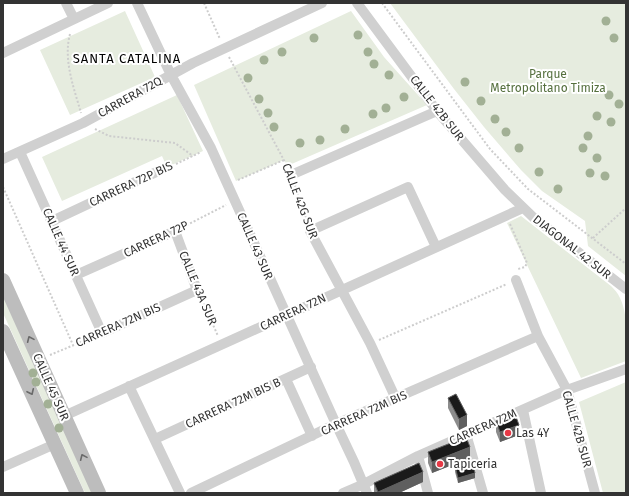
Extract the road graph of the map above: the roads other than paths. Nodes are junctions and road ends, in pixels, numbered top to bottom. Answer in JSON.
{"nodes":[{"id":1,"x":66,"y":3,"type":"edge"},
{"id":2,"x":108,"y":3,"type":"edge"},
{"id":3,"x":137,"y":3,"type":"edge"},
{"id":4,"x":322,"y":3,"type":"edge"},
{"id":5,"x":357,"y":3,"type":"edge"},
{"id":6,"x":74,"y":19,"type":"junction"},
{"id":7,"x":3,"y":52,"type":"edge"},
{"id":8,"x":171,"y":75,"type":"junction"},
{"id":9,"x":437,"y":111,"type":"junction"},
{"id":10,"x":20,"y":152,"type":"junction"},
{"id":11,"x":3,"y":159,"type":"edge"},
{"id":12,"x":167,"y":167,"type":"road end"},
{"id":13,"x":291,"y":175,"type":"road end"},
{"id":14,"x":523,"y":208,"type":"junction"},
{"id":15,"x":52,"y":221,"type":"junction"},
{"id":16,"x":175,"y":231,"type":"joint"},
{"id":17,"x":436,"y":246,"type":"junction"},
{"id":18,"x":76,"y":275,"type":"junction"},
{"id":19,"x":3,"y":280,"type":"edge"},
{"id":20,"x":516,"y":280,"type":"road end"},
{"id":21,"x":624,"y":288,"type":"edge"},
{"id":22,"x":197,"y":290,"type":"joint"},
{"id":23,"x":341,"y":290,"type":"junction"},
{"id":24,"x":287,"y":314,"type":"junction"},
{"id":25,"x":3,"y":331,"type":"edge"},
{"id":26,"x":102,"y":333,"type":"joint"},
{"id":27,"x":538,"y":336,"type":"junction"},
{"id":28,"x":310,"y":367,"type":"junction"},
{"id":29,"x":626,"y":369,"type":"edge"},
{"id":30,"x":286,"y":379,"type":"junction"},
{"id":31,"x":129,"y":386,"type":"junction"},
{"id":32,"x":567,"y":390,"type":"junction"},
{"id":33,"x":396,"y":399,"type":"junction"},
{"id":34,"x":523,"y":410,"type":"junction"},
{"id":35,"x":64,"y":416,"type":"junction"},
{"id":36,"x":336,"y":424,"type":"junction"},
{"id":37,"x":466,"y":434,"type":"junction"},
{"id":38,"x":312,"y":436,"type":"junction"},
{"id":39,"x":154,"y":439,"type":"junction"},
{"id":40,"x":55,"y":444,"type":"junction"},
{"id":41,"x":418,"y":456,"type":"junction"},
{"id":42,"x":3,"y":467,"type":"edge"},
{"id":43,"x":365,"y":489,"type":"edge"},
{"id":44,"x":77,"y":493,"type":"edge"},
{"id":45,"x":100,"y":493,"type":"edge"},
{"id":46,"x":180,"y":493,"type":"edge"},
{"id":47,"x":191,"y":493,"type":"edge"},
{"id":48,"x":343,"y":493,"type":"edge"},
{"id":49,"x":428,"y":493,"type":"edge"},
{"id":50,"x":483,"y":493,"type":"edge"},
{"id":51,"x":541,"y":493,"type":"edge"},
{"id":52,"x":595,"y":493,"type":"edge"}],
"edges":[{"from":1,"to":6,"type":"street"},
{"from":2,"to":6,"type":"street"},
{"from":3,"to":8,"type":"street","name":"CALLE 43 SUR"},
{"from":4,"to":8,"type":"street","name":"CARRERA 72Q"},
{"from":5,"to":9,"type":"street","name":"CALLE 42B SUR"},
{"from":6,"to":7,"type":"street"},
{"from":8,"to":10,"type":"street","name":"CARRERA 72Q"},
{"from":8,"to":24,"type":"street","name":"CALLE 43 SUR"},
{"from":9,"to":13,"type":"street"},
{"from":9,"to":14,"type":"street","name":"CALLE 42B SUR"},
{"from":10,"to":11,"type":"street","name":"CARRERA 72Q"},
{"from":10,"to":15,"type":"street","name":"CALLE 44 SUR"},
{"from":12,"to":15,"type":"street","name":"CARRERA 72P BIS"},
{"from":14,"to":17,"type":"street","name":"CARRERA 72N"},
{"from":14,"to":21,"type":"street","name":"DIAGONAL 42 SUR"},
{"from":15,"to":18,"type":"street","name":"CALLE 44 SUR"},
{"from":16,"to":18,"type":"street","name":"CARRERA 72P"},
{"from":16,"to":22,"type":"street","name":"CALLE 43A SUR"},
{"from":17,"to":23,"type":"street","name":"CARRERA 72N"},
{"from":17,"to":23,"type":"street","name":"CALLE 42G SUR"},
{"from":18,"to":26,"type":"street","name":"CALLE 44 SUR"},
{"from":35,"to":19,"type":"street","name":"CALLE 45 SUR","one_way":true},
{"from":20,"to":27,"type":"street","name":"CALLE 42B SUR"},
{"from":22,"to":26,"type":"street","name":"CARRERA 72N BIS"},
{"from":23,"to":24,"type":"street","name":"CARRERA 72N"},
{"from":23,"to":33,"type":"street","name":"CALLE 42G SUR"},
{"from":24,"to":28,"type":"street","name":"CALLE 43 SUR"},
{"from":24,"to":31,"type":"street","name":"CARRERA 72N"},
{"from":25,"to":40,"type":"street","name":"CALLE 45 SUR","one_way":true},
{"from":27,"to":32,"type":"street","name":"CALLE 42B SUR"},
{"from":27,"to":33,"type":"street","name":"CARRERA 72M BIS"},
{"from":28,"to":30,"type":"street","name":"CARRERA 72M BIS B"},
{"from":28,"to":36,"type":"street","name":"CALLE 43 SUR"},
{"from":29,"to":32,"type":"street","name":"CARRERA 72M"},
{"from":30,"to":38,"type":"street"},
{"from":30,"to":39,"type":"street","name":"CARRERA 72M BIS B"},
{"from":31,"to":35,"type":"street","name":"CARRERA 72N"},
{"from":31,"to":39,"type":"street"},
{"from":32,"to":34,"type":"street","name":"CARRERA 72M"},
{"from":32,"to":52,"type":"street","name":"CALLE 42B SUR"},
{"from":33,"to":36,"type":"street","name":"CARRERA 72M BIS"},
{"from":34,"to":37,"type":"street","name":"CARRERA 72M"},
{"from":34,"to":51,"type":"street"},
{"from":45,"to":35,"type":"street","name":"CALLE 45 SUR","one_way":true},
{"from":36,"to":38,"type":"street","name":"CARRERA 72M BIS"},
{"from":36,"to":43,"type":"street","name":"CALLE 43 SUR"},
{"from":37,"to":41,"type":"street","name":"CARRERA 72M"},
{"from":37,"to":50,"type":"street"},
{"from":38,"to":47,"type":"street","name":"CARRERA 72M BIS"},
{"from":39,"to":46,"type":"street"},
{"from":40,"to":42,"type":"street"},
{"from":40,"to":44,"type":"street","name":"CALLE 45 SUR"},
{"from":41,"to":43,"type":"street","name":"CARRERA 72M"},
{"from":41,"to":49,"type":"street"},
{"from":43,"to":48,"type":"street","name":"CARRERA 72M"}]}
